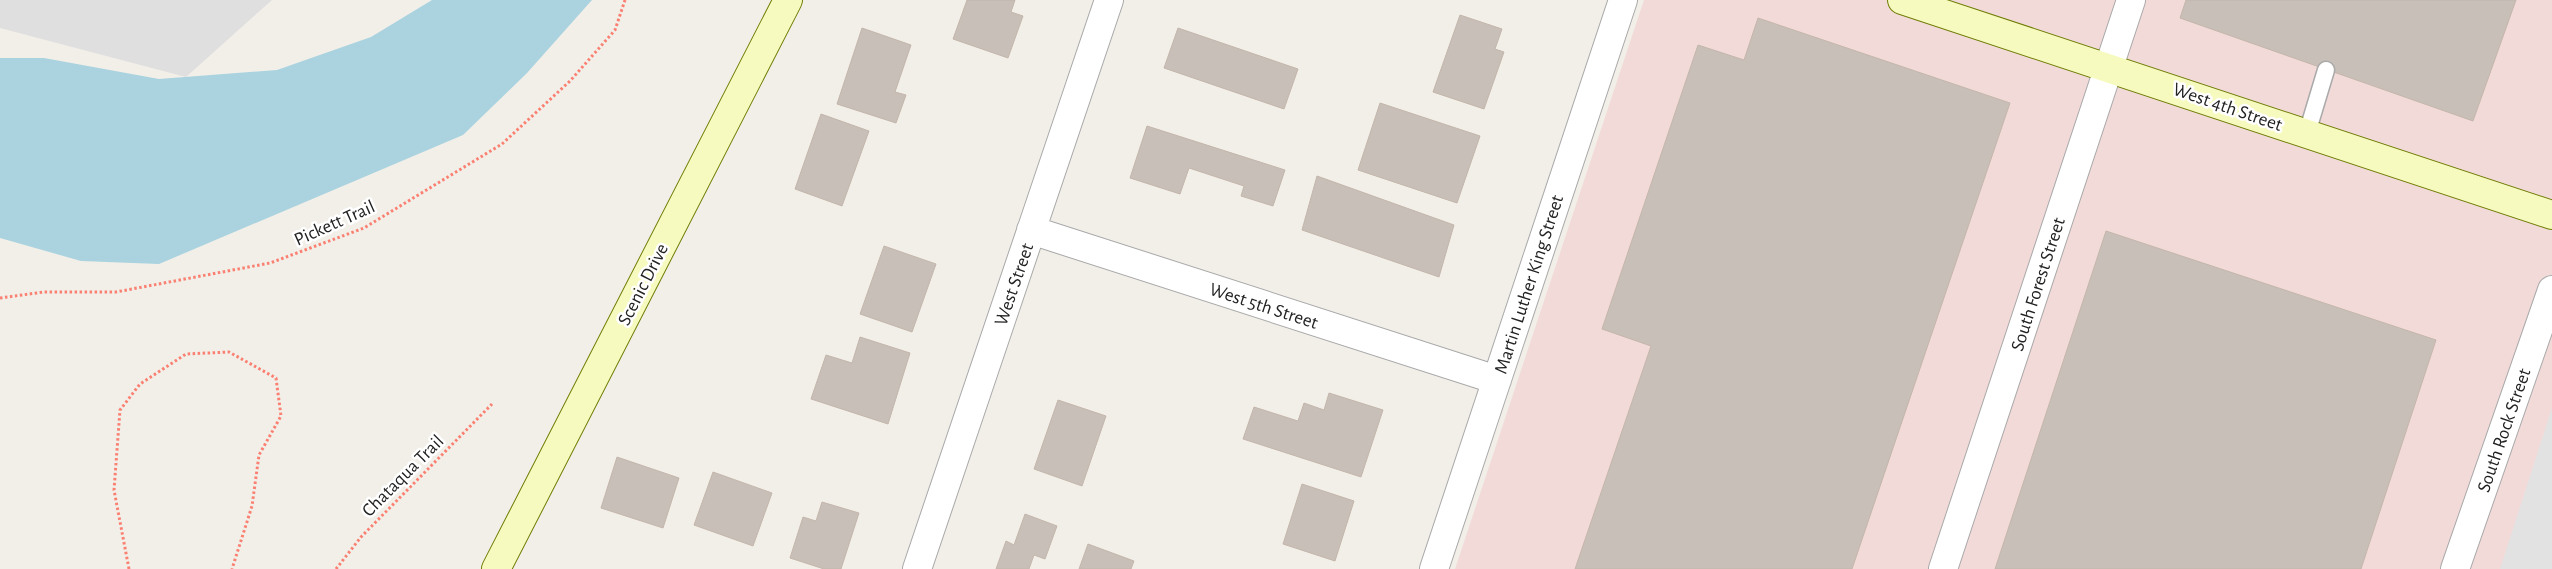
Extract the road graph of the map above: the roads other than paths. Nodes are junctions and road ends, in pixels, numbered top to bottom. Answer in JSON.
{"nodes":[{"id":1,"x":788,"y":0,"type":"edge"},
{"id":2,"x":1109,"y":0,"type":"edge"},
{"id":3,"x":1622,"y":0,"type":"edge"},
{"id":4,"x":1902,"y":0,"type":"edge"},
{"id":5,"x":2131,"y":0,"type":"edge"},
{"id":6,"x":2109,"y":67,"type":"junction"},
{"id":7,"x":2326,"y":70,"type":"dead end"},
{"id":8,"x":2307,"y":133,"type":"junction"},
{"id":9,"x":2552,"y":215,"type":"edge"},
{"id":10,"x":1031,"y":230,"type":"junction"},
{"id":11,"x":2552,"y":290,"type":"edge"},
{"id":12,"x":1497,"y":380,"type":"junction"},
{"id":13,"x":496,"y":569,"type":"edge"},
{"id":14,"x":917,"y":569,"type":"edge"},
{"id":15,"x":1434,"y":569,"type":"edge"},
{"id":16,"x":1944,"y":569,"type":"edge"},
{"id":17,"x":2455,"y":569,"type":"edge"}],
"edges":[{"from":1,"to":13,"type":"street","name":"Scenic Drive"},
{"from":2,"to":10,"type":"street","name":"West Street"},
{"from":3,"to":12,"type":"street","name":"Martin Luther King Street"},
{"from":4,"to":6,"type":"street","name":"West 4th Street"},
{"from":5,"to":6,"type":"street","name":"South Forest Street"},
{"from":6,"to":8,"type":"street","name":"West 4th Street"},
{"from":6,"to":16,"type":"street","name":"South Forest Street"},
{"from":7,"to":8,"type":"lane"},
{"from":8,"to":9,"type":"street","name":"West 4th Street"},
{"from":10,"to":12,"type":"street","name":"West 5th Street"},
{"from":10,"to":14,"type":"street","name":"West Street"},
{"from":11,"to":17,"type":"street","name":"South Rock Street"},
{"from":12,"to":15,"type":"street","name":"Martin Luther King Street"}]}
